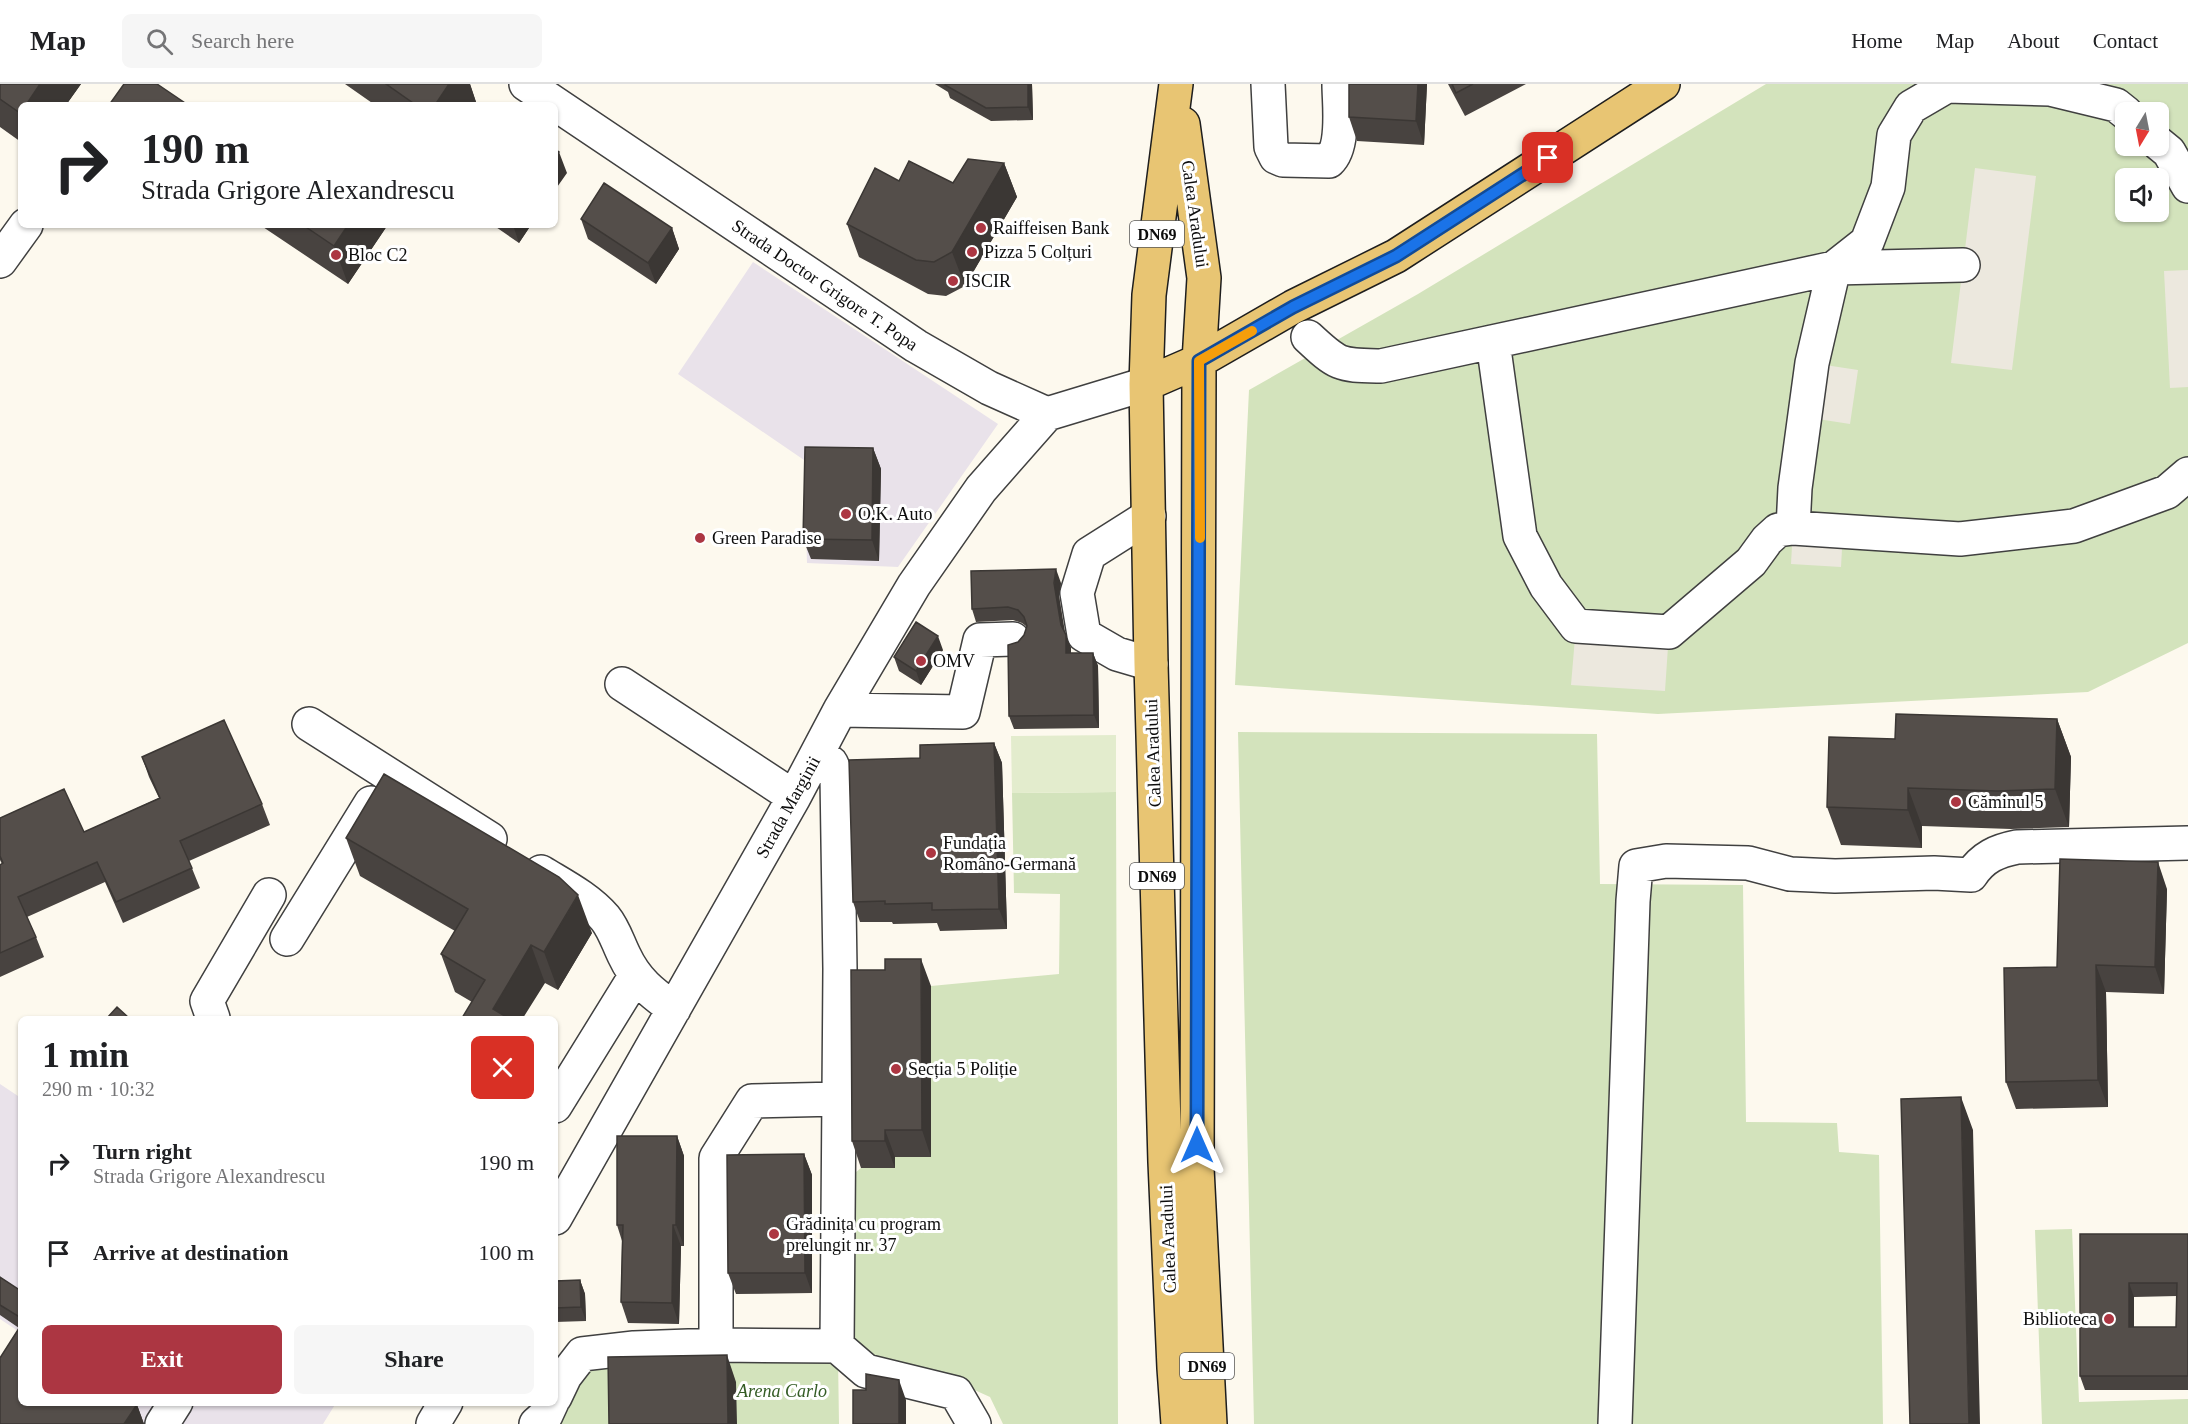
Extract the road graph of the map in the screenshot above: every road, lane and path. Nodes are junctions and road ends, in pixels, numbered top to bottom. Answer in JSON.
{"nodes":[{"id":1,"x":526,"y":84,"type":"edge"},
{"id":2,"x":1177,"y":84,"type":"edge"},
{"id":3,"x":1268,"y":84,"type":"edge"},
{"id":4,"x":1339,"y":84,"type":"edge"},
{"id":5,"x":1663,"y":84,"type":"edge"},
{"id":6,"x":2087,"y":90,"type":"edge"},
{"id":7,"x":553,"y":102,"type":"edge"},
{"id":8,"x":2115,"y":104,"type":"edge"},
{"id":9,"x":558,"y":105,"type":"edge"},
{"id":10,"x":2169,"y":152,"type":"edge"},
{"id":11,"x":2188,"y":186,"type":"edge"},
{"id":12,"x":24,"y":228,"type":"edge"},
{"id":13,"x":0,"y":261,"type":"edge"},
{"id":14,"x":1963,"y":265,"type":"dead end"},
{"id":15,"x":1834,"y":268,"type":"junction"},
{"id":16,"x":1308,"y":337,"type":"dead end"},
{"id":17,"x":1492,"y":342,"type":"junction"},
{"id":18,"x":1199,"y":361,"type":"junction"},
{"id":19,"x":1146,"y":384,"type":"junction"},
{"id":20,"x":1047,"y":414,"type":"junction"},
{"id":21,"x":2188,"y":474,"type":"edge"},
{"id":22,"x":1149,"y":516,"type":"junction"},
{"id":23,"x":1793,"y":528,"type":"junction"},
{"id":24,"x":1013,"y":639,"type":"dead end"},
{"id":25,"x":1151,"y":664,"type":"junction"},
{"id":26,"x":622,"y":684,"type":"dead end"},
{"id":27,"x":840,"y":710,"type":"junction"},
{"id":28,"x":309,"y":724,"type":"dead end"},
{"id":29,"x":817,"y":754,"type":"junction"},
{"id":30,"x":389,"y":773,"type":"junction"},
{"id":31,"x":794,"y":797,"type":"junction"},
{"id":32,"x":2188,"y":843,"type":"edge"},
{"id":33,"x":270,"y":895,"type":"dead end"},
{"id":34,"x":287,"y":939,"type":"dead end"},
{"id":35,"x":636,"y":975,"type":"junction"},
{"id":36,"x":674,"y":1009,"type":"junction"},
{"id":37,"x":212,"y":1016,"type":"edge"},
{"id":38,"x":838,"y":1099,"type":"junction"},
{"id":39,"x":558,"y":1102,"type":"edge"},
{"id":40,"x":558,"y":1213,"type":"edge"},
{"id":41,"x":716,"y":1345,"type":"junction"},
{"id":42,"x":837,"y":1346,"type":"junction"},
{"id":43,"x":558,"y":1391,"type":"edge"},
{"id":44,"x":173,"y":1406,"type":"edge"},
{"id":45,"x":444,"y":1406,"type":"edge"},
{"id":46,"x":550,"y":1406,"type":"edge"},
{"id":47,"x":162,"y":1424,"type":"edge"},
{"id":48,"x":434,"y":1424,"type":"edge"},
{"id":49,"x":536,"y":1424,"type":"edge"},
{"id":50,"x":974,"y":1424,"type":"edge"},
{"id":51,"x":1178,"y":1424,"type":"edge"},
{"id":52,"x":1210,"y":1424,"type":"edge"},
{"id":53,"x":1615,"y":1424,"type":"edge"}],
"edges":[{"from":1,"to":7,"type":"street","name":"Strada Doctor Grigore T. Popa"},
{"from":2,"to":18,"type":"main road","name":"Calea Aradului","number":"DN69"},
{"from":2,"to":19,"type":"main road","name":"Calea Aradului","number":"DN69"},
{"from":3,"to":4,"type":"street"},
{"from":5,"to":18,"type":"main road"},
{"from":6,"to":8,"type":"street"},
{"from":6,"to":15,"type":"street"},
{"from":9,"to":20,"type":"street","name":"Strada Doctor Grigore T. Popa"},
{"from":10,"to":11,"type":"street"},
{"from":12,"to":13,"type":"street"},
{"from":14,"to":15,"type":"street"},
{"from":15,"to":17,"type":"street"},
{"from":15,"to":23,"type":"street"},
{"from":16,"to":17,"type":"street"},
{"from":17,"to":23,"type":"street"},
{"from":18,"to":19,"type":"main road"},
{"from":18,"to":52,"type":"main road","name":"Calea Aradului","number":"DN69"},
{"from":19,"to":20,"type":"street"},
{"from":19,"to":22,"type":"main road","name":"Calea Aradului","number":"DN69"},
{"from":20,"to":27,"type":"street","name":"Strada Marginii"},
{"from":21,"to":23,"type":"street"},
{"from":22,"to":25,"type":"main road","name":"Calea Aradului","number":"DN69"},
{"from":22,"to":25,"type":"street"},
{"from":24,"to":27,"type":"street"},
{"from":25,"to":51,"type":"main road","name":"Calea Aradului","number":"DN69"},
{"from":26,"to":31,"type":"street"},
{"from":27,"to":29,"type":"street","name":"Strada Marginii"},
{"from":28,"to":30,"type":"street"},
{"from":29,"to":31,"type":"street","name":"Strada Marginii"},
{"from":29,"to":38,"type":"street"},
{"from":30,"to":34,"type":"street"},
{"from":30,"to":35,"type":"street"},
{"from":31,"to":36,"type":"street","name":"Strada Marginii"},
{"from":32,"to":53,"type":"street"},
{"from":33,"to":37,"type":"street"},
{"from":35,"to":36,"type":"street"},
{"from":35,"to":39,"type":"street"},
{"from":36,"to":40,"type":"street","name":"Strada Marginii"},
{"from":38,"to":41,"type":"street"},
{"from":38,"to":42,"type":"street"},
{"from":41,"to":42,"type":"street"},
{"from":41,"to":43,"type":"street"},
{"from":42,"to":50,"type":"street"},
{"from":44,"to":47,"type":"street"},
{"from":45,"to":48,"type":"street"},
{"from":46,"to":49,"type":"street"}]}
